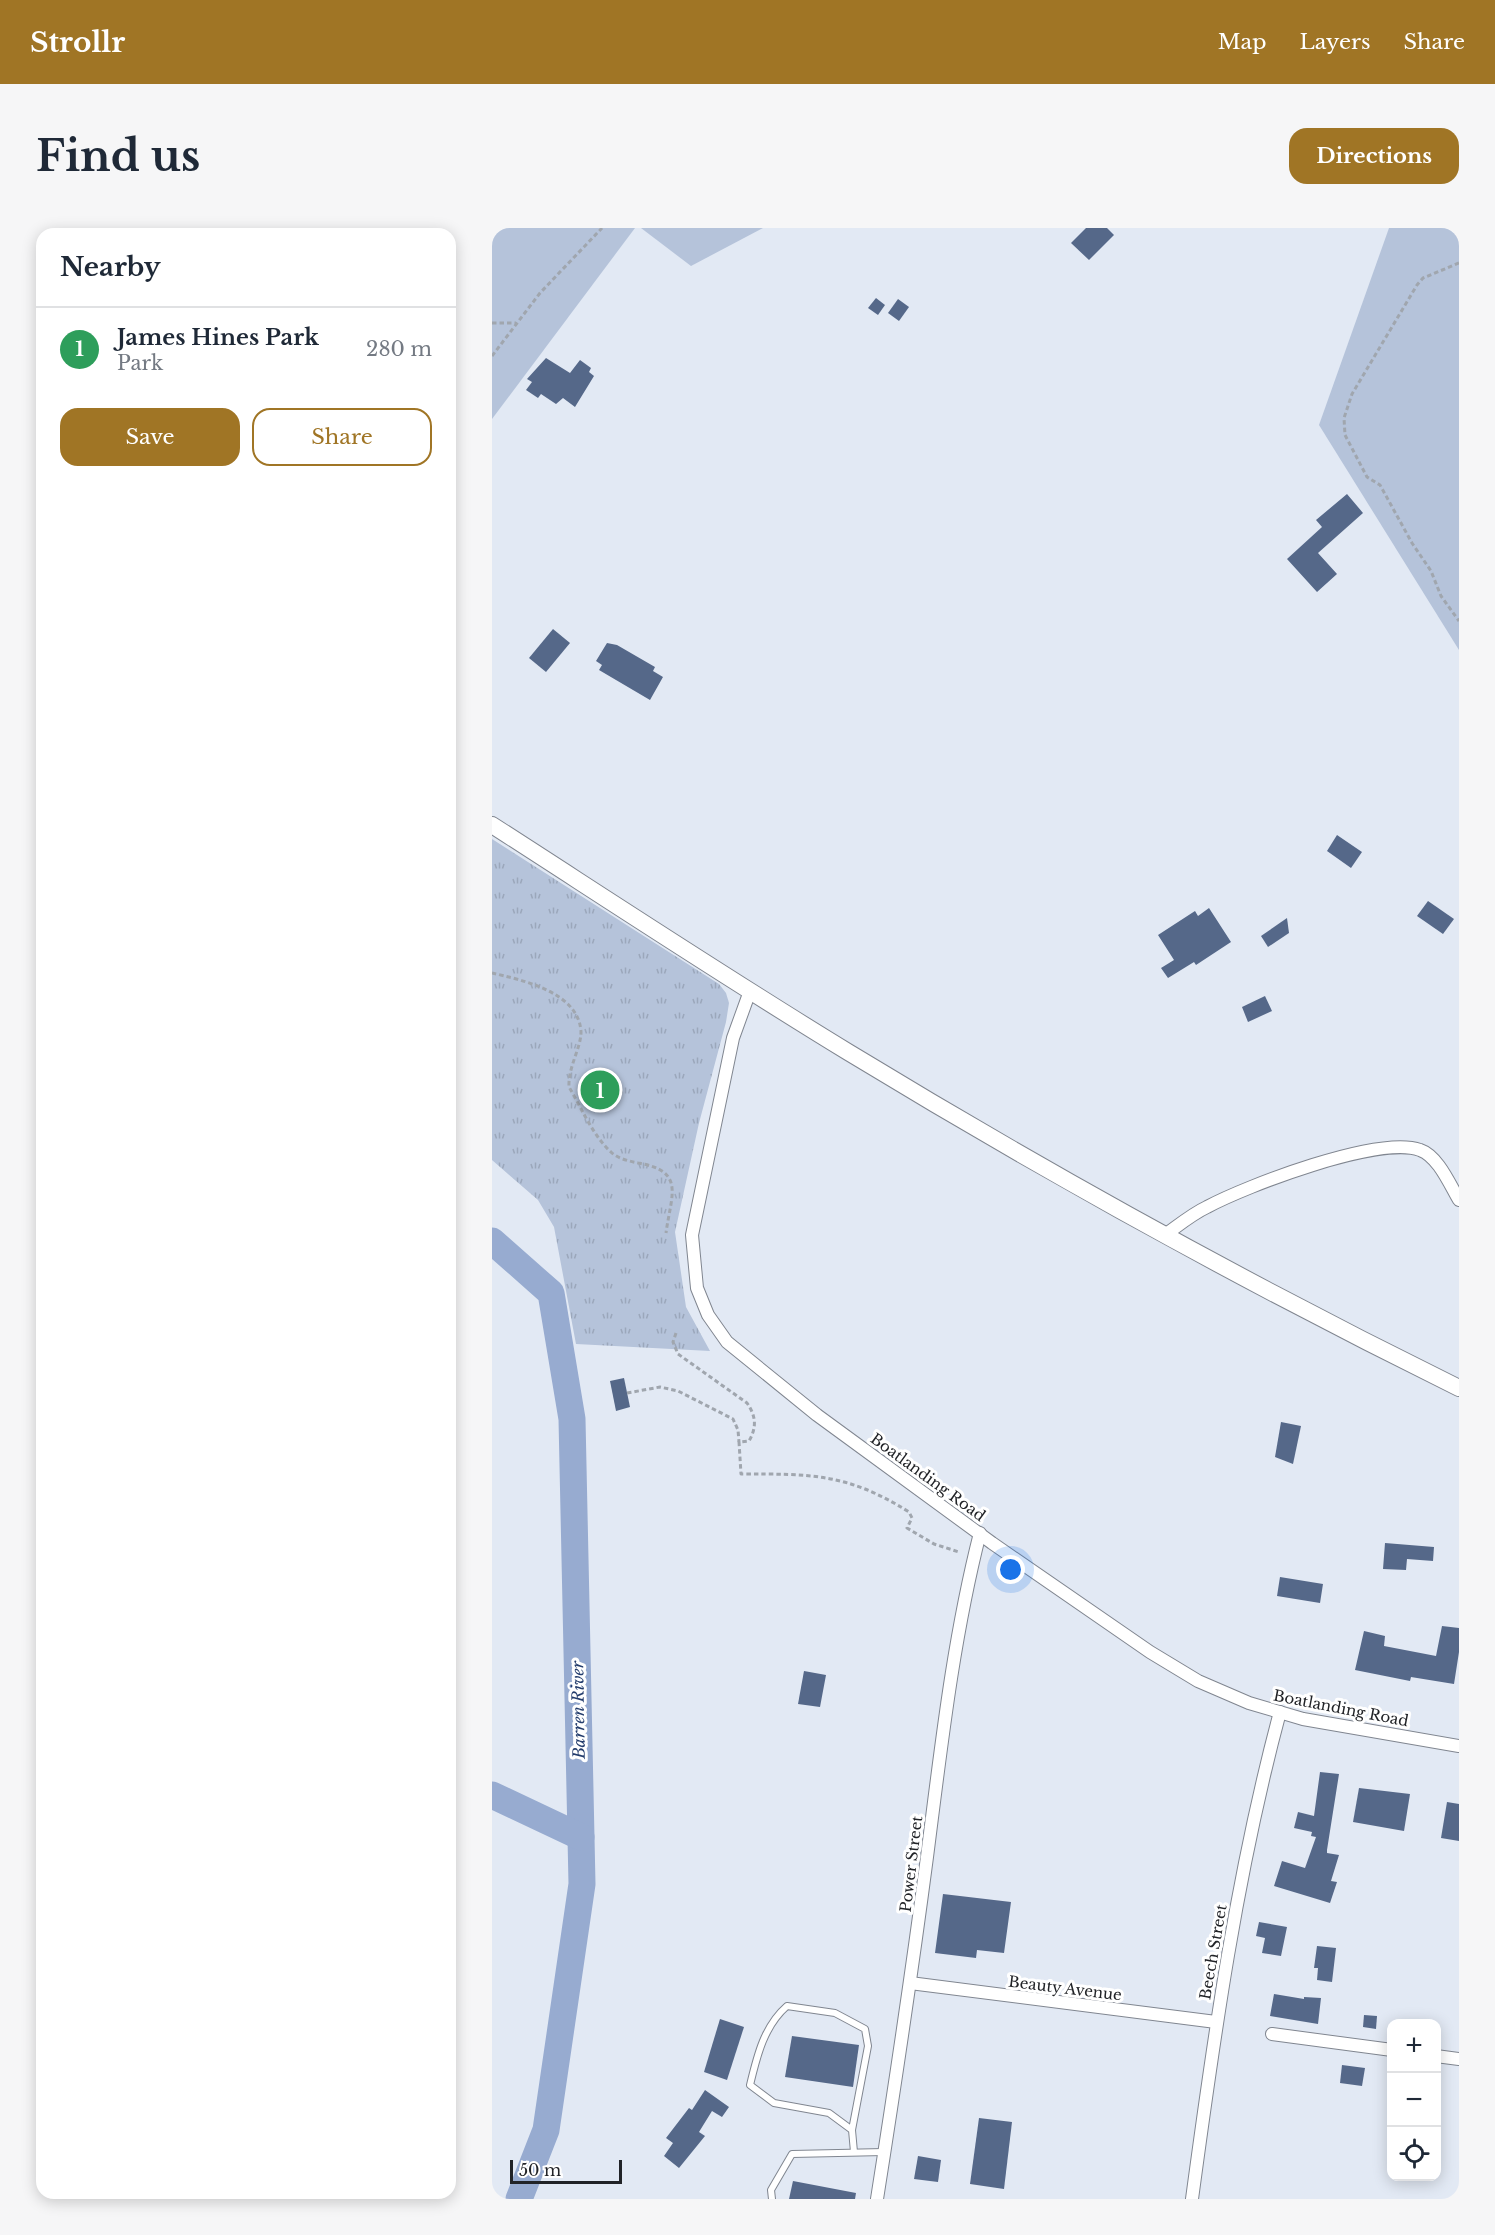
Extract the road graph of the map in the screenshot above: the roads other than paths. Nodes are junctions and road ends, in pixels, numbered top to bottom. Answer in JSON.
{"nodes":[{"id":1,"x":492,"y":825,"type":"edge"},
{"id":2,"x":750,"y":991,"type":"junction"},
{"id":3,"x":1459,"y":1200,"type":"edge"},
{"id":4,"x":1165,"y":1235,"type":"junction"},
{"id":5,"x":1459,"y":1388,"type":"edge"},
{"id":6,"x":980,"y":1533,"type":"junction"},
{"id":7,"x":1280,"y":1713,"type":"junction"},
{"id":8,"x":1459,"y":1746,"type":"edge"},
{"id":9,"x":910,"y":1983,"type":"junction"},
{"id":10,"x":1216,"y":2022,"type":"junction"},
{"id":11,"x":1272,"y":2034,"type":"dead end"},
{"id":12,"x":1387,"y":2049,"type":"edge"},
{"id":13,"x":1441,"y":2057,"type":"edge"},
{"id":14,"x":1459,"y":2059,"type":"edge"},
{"id":15,"x":852,"y":2130,"type":"junction"},
{"id":16,"x":854,"y":2152,"type":"junction"},
{"id":17,"x":884,"y":2152,"type":"junction"},
{"id":18,"x":772,"y":2199,"type":"edge"},
{"id":19,"x":877,"y":2199,"type":"edge"},
{"id":20,"x":1192,"y":2199,"type":"edge"}],
"edges":[{"from":1,"to":2,"type":"main road"},
{"from":2,"to":4,"type":"main road"},
{"from":2,"to":6,"type":"street","name":"Boatlanding Road"},
{"from":3,"to":4,"type":"street"},
{"from":4,"to":5,"type":"main road"},
{"from":6,"to":7,"type":"street","name":"Boatlanding Road"},
{"from":6,"to":9,"type":"street","name":"Power Street"},
{"from":7,"to":8,"type":"street","name":"Boatlanding Road"},
{"from":7,"to":10,"type":"street","name":"Beech Street"},
{"from":9,"to":10,"type":"street","name":"Beauty Avenue"},
{"from":9,"to":17,"type":"street","name":"Power Street"},
{"from":10,"to":20,"type":"street","name":"Beech Street"},
{"from":11,"to":12,"type":"street"},
{"from":13,"to":14,"type":"street"},
{"from":15,"to":15,"type":"lane"},
{"from":15,"to":16,"type":"lane"},
{"from":16,"to":17,"type":"lane"},
{"from":16,"to":18,"type":"lane"},
{"from":17,"to":19,"type":"street","name":"Power Street"}]}
